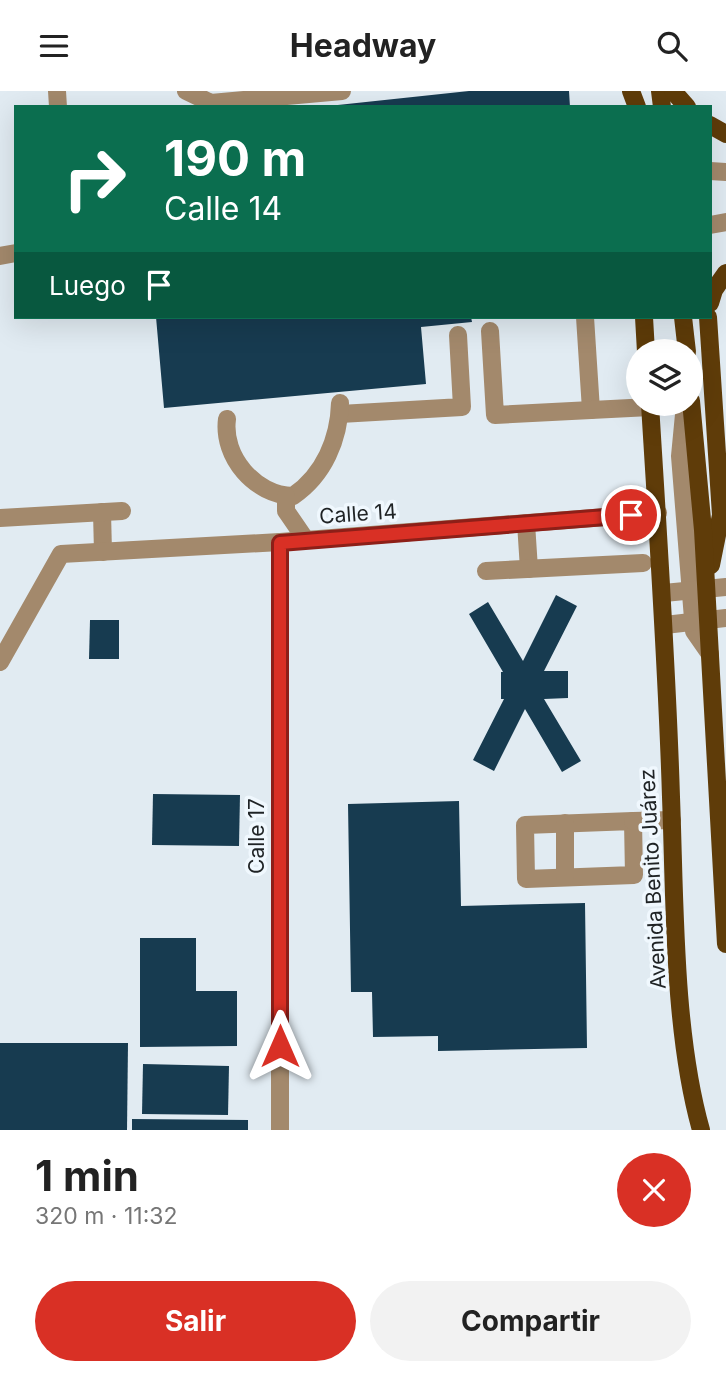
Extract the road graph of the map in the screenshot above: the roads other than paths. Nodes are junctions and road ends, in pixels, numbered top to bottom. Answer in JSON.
{"nodes":[{"id":1,"x":186,"y":91,"type":"edge"},
{"id":2,"x":342,"y":91,"type":"edge"},
{"id":3,"x":673,"y":91,"type":"edge"},
{"id":4,"x":685,"y":105,"type":"edge"},
{"id":5,"x":726,"y":273,"type":"edge"},
{"id":6,"x":712,"y":296,"type":"edge"},
{"id":7,"x":585,"y":319,"type":"edge"},
{"id":8,"x":646,"y":319,"type":"edge"},
{"id":9,"x":683,"y":319,"type":"edge"},
{"id":10,"x":709,"y":319,"type":"edge"},
{"id":11,"x":490,"y":331,"type":"dead end"},
{"id":12,"x":458,"y":335,"type":"dead end"},
{"id":13,"x":646,"y":339,"type":"edge"},
{"id":14,"x":686,"y":339,"type":"edge"},
{"id":15,"x":626,"y":408,"type":"edge"},
{"id":16,"x":591,"y":410,"type":"junction"},
{"id":17,"x":651,"y":416,"type":"edge"},
{"id":18,"x":684,"y":416,"type":"edge"},
{"id":19,"x":692,"y":416,"type":"edge"},
{"id":20,"x":227,"y":419,"type":"dead end"},
{"id":21,"x":286,"y":496,"type":"junction"},
{"id":22,"x":122,"y":511,"type":"dead end"},
{"id":23,"x":102,"y":512,"type":"junction"},
{"id":24,"x":658,"y":513,"type":"junction"},
{"id":25,"x":0,"y":518,"type":"edge"},
{"id":26,"x":526,"y":523,"type":"junction"},
{"id":27,"x":306,"y":540,"type":"junction"},
{"id":28,"x":280,"y":543,"type":"junction"},
{"id":29,"x":103,"y":552,"type":"junction"},
{"id":30,"x":643,"y":563,"type":"dead end"},
{"id":31,"x":528,"y":569,"type":"junction"},
{"id":32,"x":486,"y":571,"type":"dead end"},
{"id":33,"x":726,"y":587,"type":"edge"},
{"id":34,"x":698,"y":590,"type":"junction"},
{"id":35,"x":664,"y":593,"type":"junction"},
{"id":36,"x":709,"y":620,"type":"edge"},
{"id":37,"x":665,"y":625,"type":"junction"},
{"id":38,"x":0,"y":662,"type":"edge"},
{"id":39,"x":672,"y":820,"type":"junction"},
{"id":40,"x":633,"y":821,"type":"junction"},
{"id":41,"x":565,"y":823,"type":"junction"},
{"id":42,"x":565,"y":877,"type":"junction"},
{"id":43,"x":726,"y":943,"type":"edge"},
{"id":44,"x":280,"y":1130,"type":"edge"},
{"id":45,"x":701,"y":1130,"type":"edge"}],
"edges":[{"from":1,"to":2,"type":"street"},
{"from":3,"to":4,"type":"main road"},
{"from":5,"to":6,"type":"main road"},
{"from":7,"to":16,"type":"street"},
{"from":8,"to":13,"type":"main road"},
{"from":9,"to":14,"type":"main road"},
{"from":10,"to":34,"type":"main road"},
{"from":11,"to":16,"type":"street"},
{"from":12,"to":21,"type":"street"},
{"from":15,"to":16,"type":"street"},
{"from":17,"to":24,"type":"main road","name":"Avenida Benito Juárez"},
{"from":18,"to":34,"type":"street"},
{"from":19,"to":34,"type":"main road"},
{"from":20,"to":21,"type":"street"},
{"from":21,"to":27,"type":"street"},
{"from":22,"to":23,"type":"street"},
{"from":23,"to":25,"type":"street"},
{"from":23,"to":29,"type":"street"},
{"from":24,"to":26,"type":"street","name":"Calle 14"},
{"from":24,"to":35,"type":"main road","name":"Avenida Benito Juárez"},
{"from":26,"to":27,"type":"street","name":"Calle 14"},
{"from":26,"to":31,"type":"street"},
{"from":27,"to":28,"type":"street","name":"Calle 14"},
{"from":28,"to":29,"type":"street","name":"Calle 14"},
{"from":28,"to":44,"type":"street","name":"Calle 17"},
{"from":29,"to":38,"type":"street","name":"Calle 14"},
{"from":30,"to":31,"type":"street"},
{"from":31,"to":32,"type":"street"},
{"from":33,"to":34,"type":"street"},
{"from":34,"to":35,"type":"street"},
{"from":34,"to":36,"type":"main road"},
{"from":35,"to":37,"type":"main road","name":"Avenida Benito Juárez"},
{"from":36,"to":37,"type":"street"},
{"from":36,"to":43,"type":"main road"},
{"from":37,"to":39,"type":"main road","name":"Avenida Benito Juárez"},
{"from":39,"to":40,"type":"street"},
{"from":39,"to":45,"type":"main road","name":"Avenida Benito Juárez"},
{"from":40,"to":41,"type":"street"},
{"from":40,"to":42,"type":"street"},
{"from":41,"to":42,"type":"street"},
{"from":41,"to":42,"type":"street"}]}
